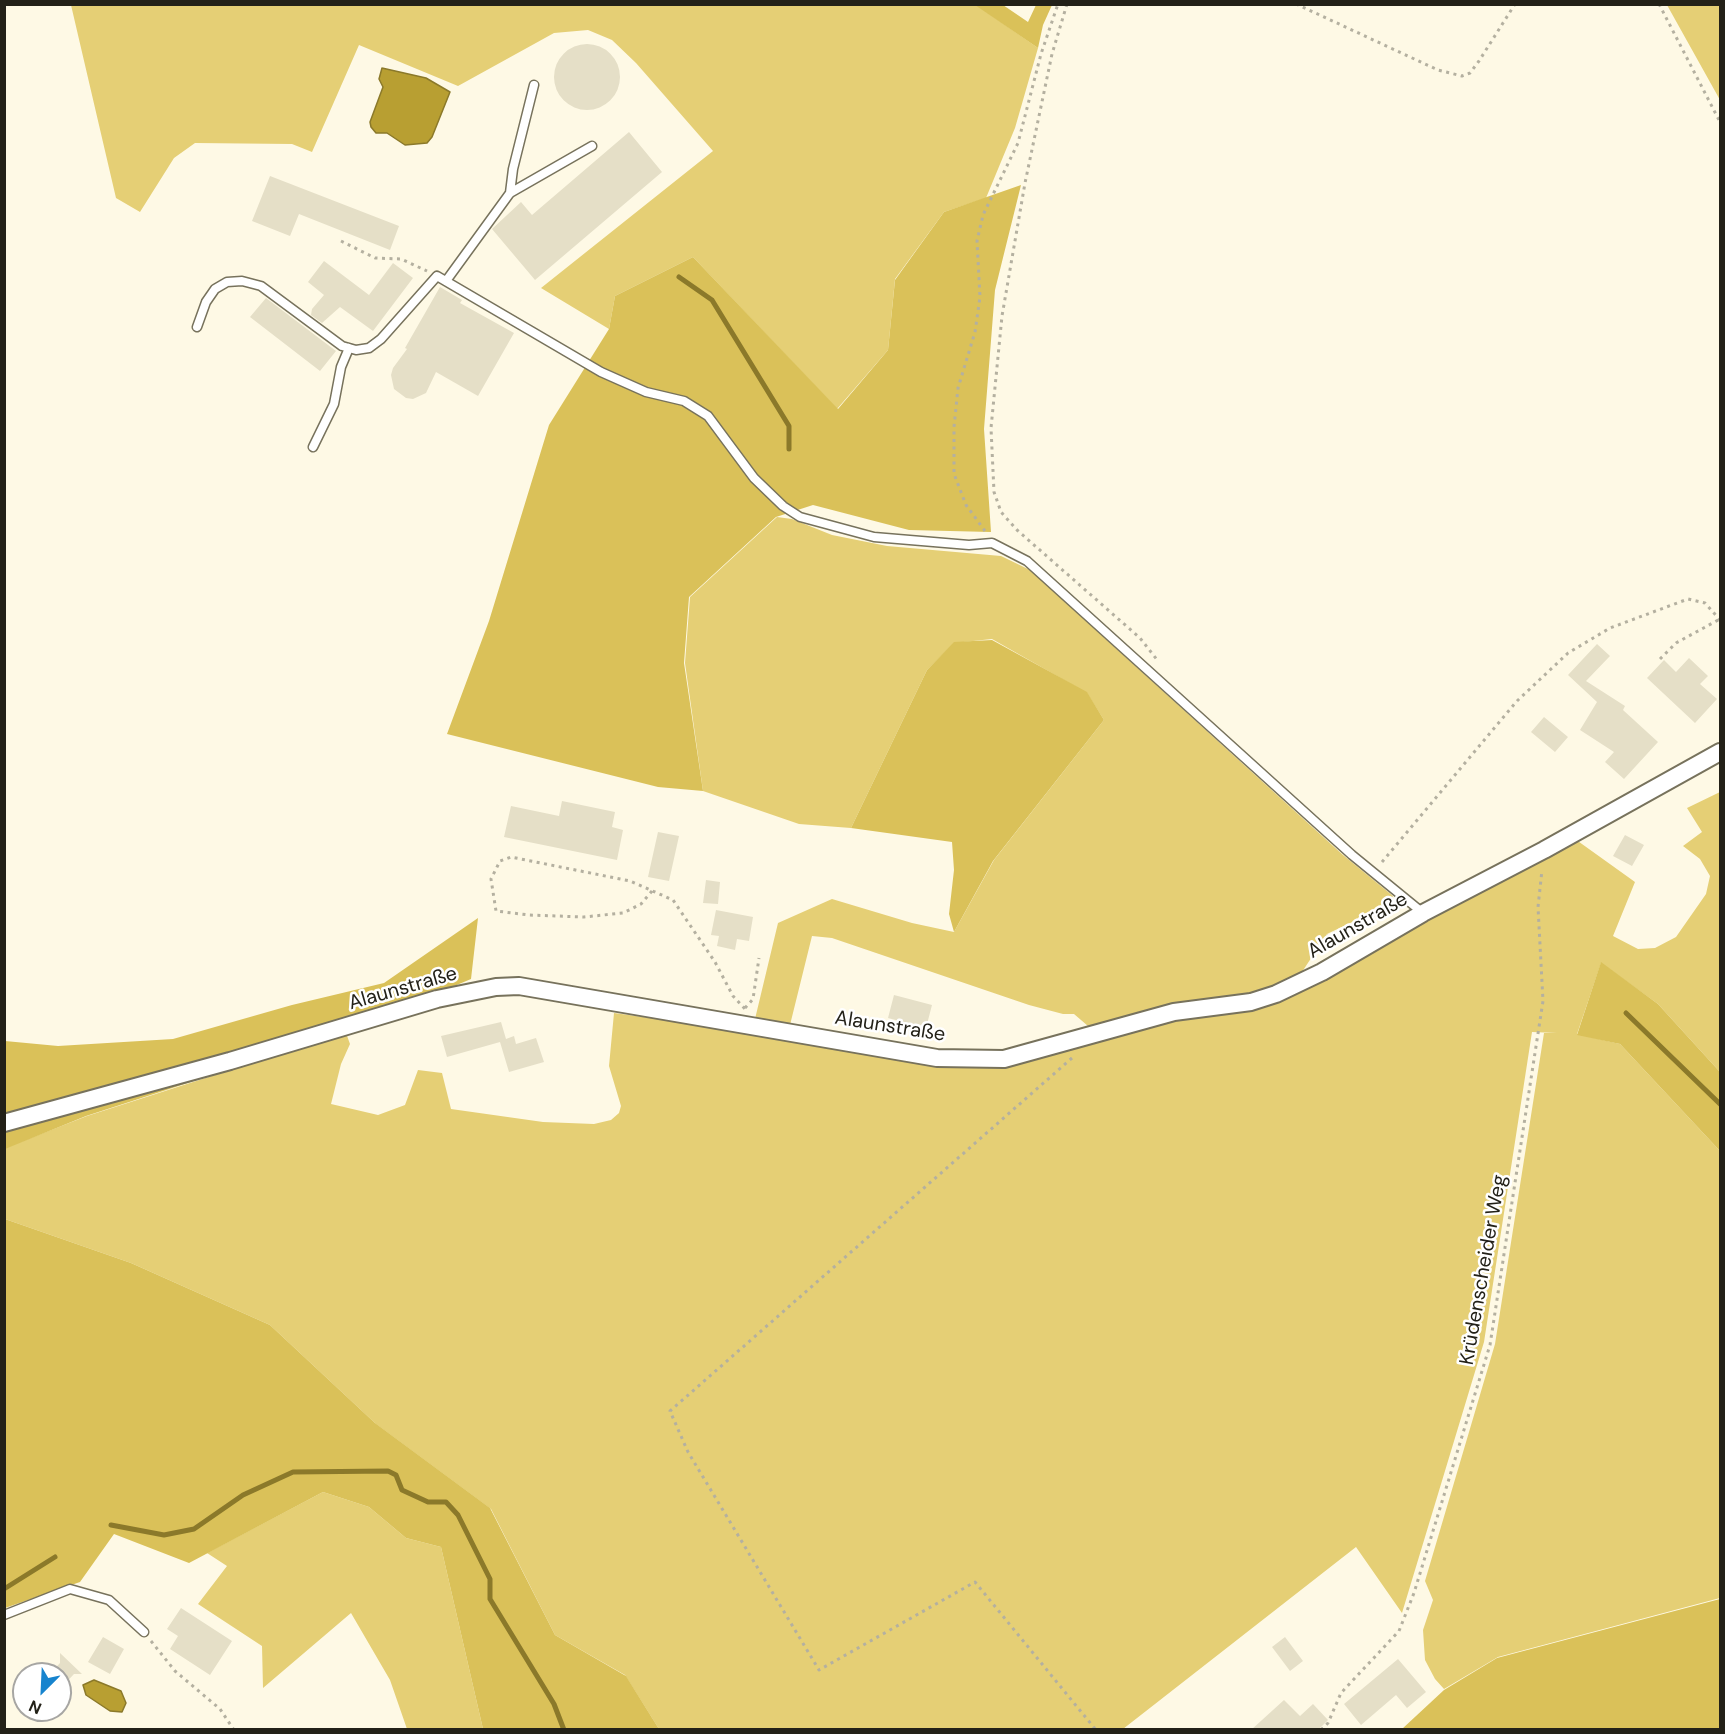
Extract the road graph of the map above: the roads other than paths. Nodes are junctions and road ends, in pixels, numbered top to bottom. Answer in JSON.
{"nodes":[{"id":1,"x":534,"y":85,"type":"dead end"},
{"id":2,"x":591,"y":146,"type":"dead end"},
{"id":3,"x":510,"y":194,"type":"junction"},
{"id":4,"x":446,"y":281,"type":"junction"},
{"id":5,"x":197,"y":327,"type":"dead end"},
{"id":6,"x":349,"y":348,"type":"junction"},
{"id":7,"x":313,"y":447,"type":"dead end"},
{"id":8,"x":1720,"y":752,"type":"edge"},
{"id":9,"x":1423,"y":913,"type":"junction"},
{"id":10,"x":4,"y":1123,"type":"edge"},
{"id":11,"x":4,"y":1615,"type":"edge"},
{"id":12,"x":144,"y":1632,"type":"road end"}],
"edges":[{"from":1,"to":3,"type":"lane"},
{"from":2,"to":3,"type":"lane"},
{"from":3,"to":4,"type":"lane"},
{"from":4,"to":6,"type":"lane"},
{"from":4,"to":9,"type":"lane"},
{"from":5,"to":6,"type":"lane"},
{"from":6,"to":7,"type":"lane"},
{"from":8,"to":9,"type":"street","name":"Alaunstraße"},
{"from":9,"to":10,"type":"street","name":"Alaunstraße"},
{"from":11,"to":12,"type":"lane"}]}
